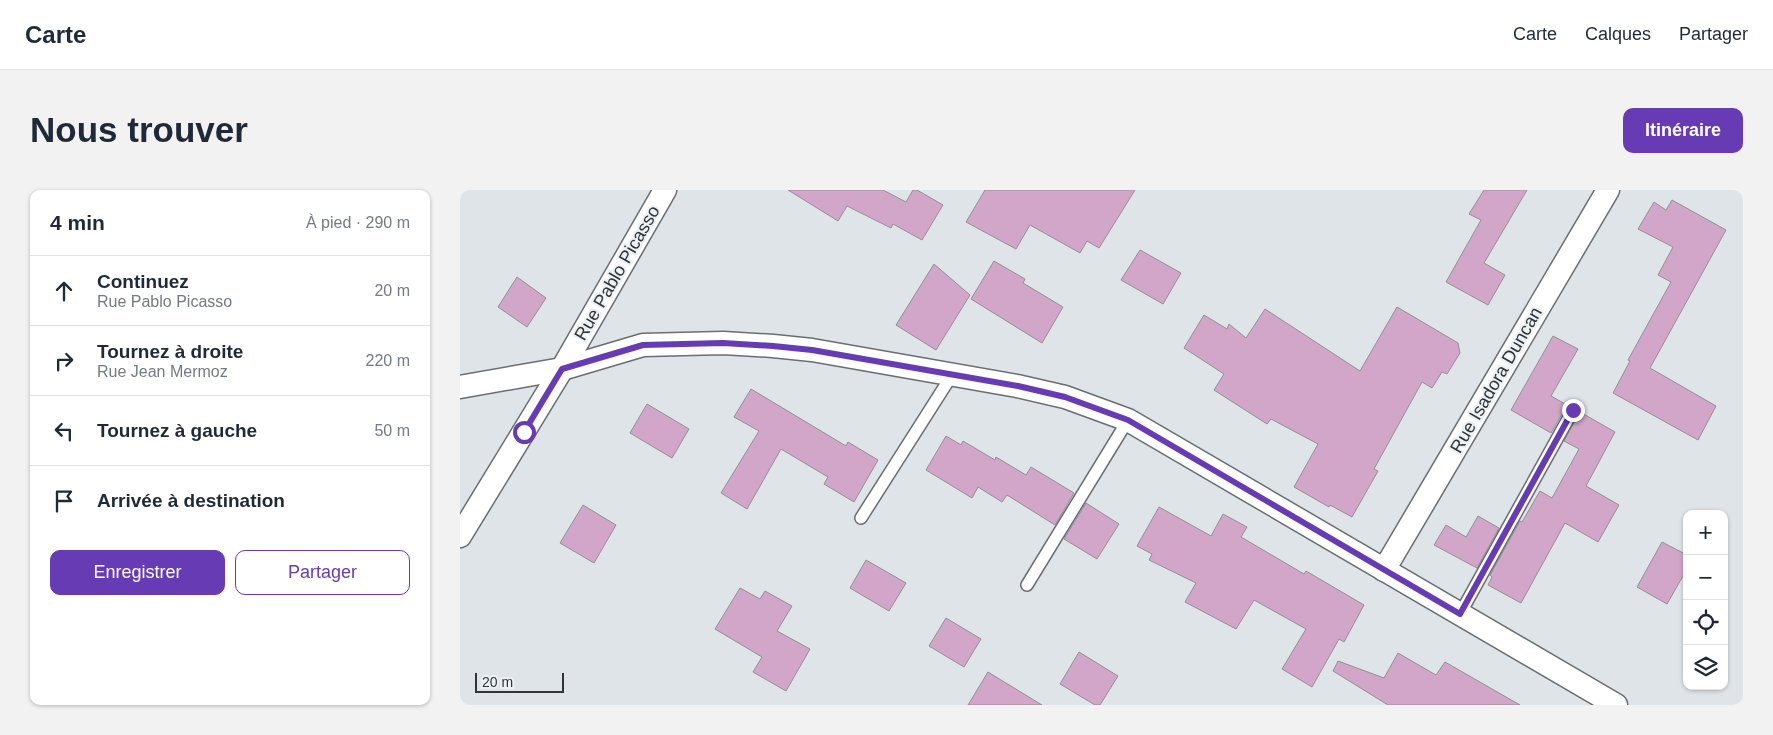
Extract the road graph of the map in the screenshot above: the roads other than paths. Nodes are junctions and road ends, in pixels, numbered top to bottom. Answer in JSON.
{"nodes":[{"id":1,"x":664,"y":190,"type":"edge"},
{"id":2,"x":1608,"y":190,"type":"edge"},
{"id":3,"x":562,"y":369,"type":"junction"},
{"id":4,"x":952,"y":374,"type":"junction"},
{"id":5,"x":460,"y":387,"type":"edge"},
{"id":6,"x":1573,"y":410,"type":"dead end"},
{"id":7,"x":1128,"y":420,"type":"junction"},
{"id":8,"x":861,"y":518,"type":"dead end"},
{"id":9,"x":460,"y":536,"type":"edge"},
{"id":10,"x":1384,"y":570,"type":"junction"},
{"id":11,"x":1027,"y":585,"type":"dead end"},
{"id":12,"x":1460,"y":614,"type":"junction"},
{"id":13,"x":1616,"y":705,"type":"edge"}],
"edges":[{"from":1,"to":3,"type":"street","name":"Rue Pablo Picasso"},
{"from":2,"to":10,"type":"street","name":"Rue Isadora Duncan"},
{"from":3,"to":4,"type":"street"},
{"from":3,"to":5,"type":"street"},
{"from":3,"to":9,"type":"street","name":"Rue Pablo Picasso"},
{"from":4,"to":7,"type":"street"},
{"from":4,"to":8,"type":"lane"},
{"from":6,"to":12,"type":"lane"},
{"from":7,"to":10,"type":"street"},
{"from":7,"to":11,"type":"lane"},
{"from":10,"to":12,"type":"street"},
{"from":12,"to":13,"type":"street"}]}
